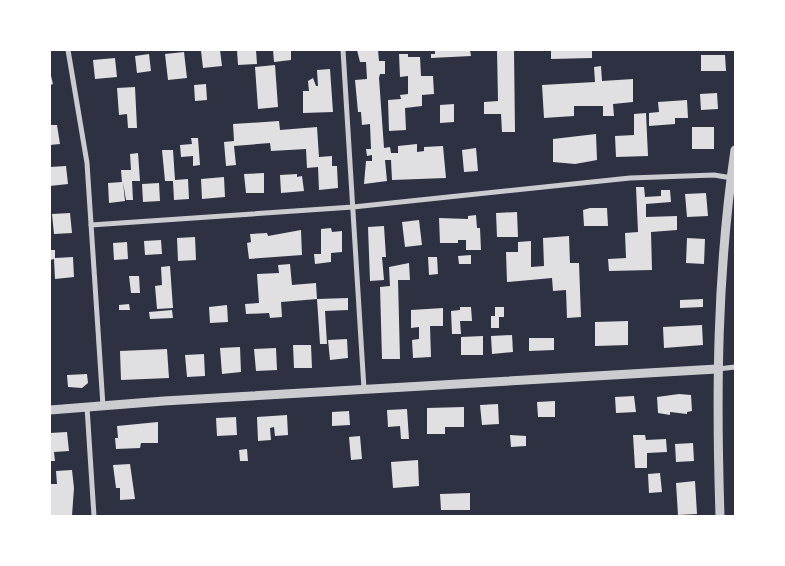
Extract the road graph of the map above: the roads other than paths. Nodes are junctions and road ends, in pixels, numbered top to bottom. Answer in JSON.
{"nodes":[{"id":1,"x":68,"y":50,"type":"edge"},
{"id":2,"x":343,"y":50,"type":"edge"},
{"id":3,"x":735,"y":150,"type":"edge"},
{"id":4,"x":733,"y":178,"type":"edge"},
{"id":5,"x":353,"y":207,"type":"junction"},
{"id":6,"x":91,"y":224,"type":"junction"},
{"id":7,"x":735,"y":367,"type":"edge"},
{"id":8,"x":717,"y":369,"type":"junction"},
{"id":9,"x":364,"y":389,"type":"junction"},
{"id":10,"x":103,"y":406,"type":"junction"},
{"id":11,"x":87,"y":407,"type":"junction"},
{"id":12,"x":50,"y":410,"type":"edge"},
{"id":13,"x":94,"y":516,"type":"edge"},
{"id":14,"x":720,"y":516,"type":"edge"}],
"edges":[{"from":1,"to":6,"type":"street"},
{"from":2,"to":5,"type":"street"},
{"from":3,"to":4,"type":"street"},
{"from":4,"to":5,"type":"street"},
{"from":4,"to":8,"type":"street"},
{"from":5,"to":6,"type":"street"},
{"from":5,"to":9,"type":"street"},
{"from":6,"to":10,"type":"street"},
{"from":7,"to":8,"type":"street"},
{"from":8,"to":9,"type":"street"},
{"from":8,"to":14,"type":"street"},
{"from":9,"to":10,"type":"street"},
{"from":10,"to":11,"type":"street"},
{"from":11,"to":12,"type":"street"},
{"from":11,"to":13,"type":"street"}]}
